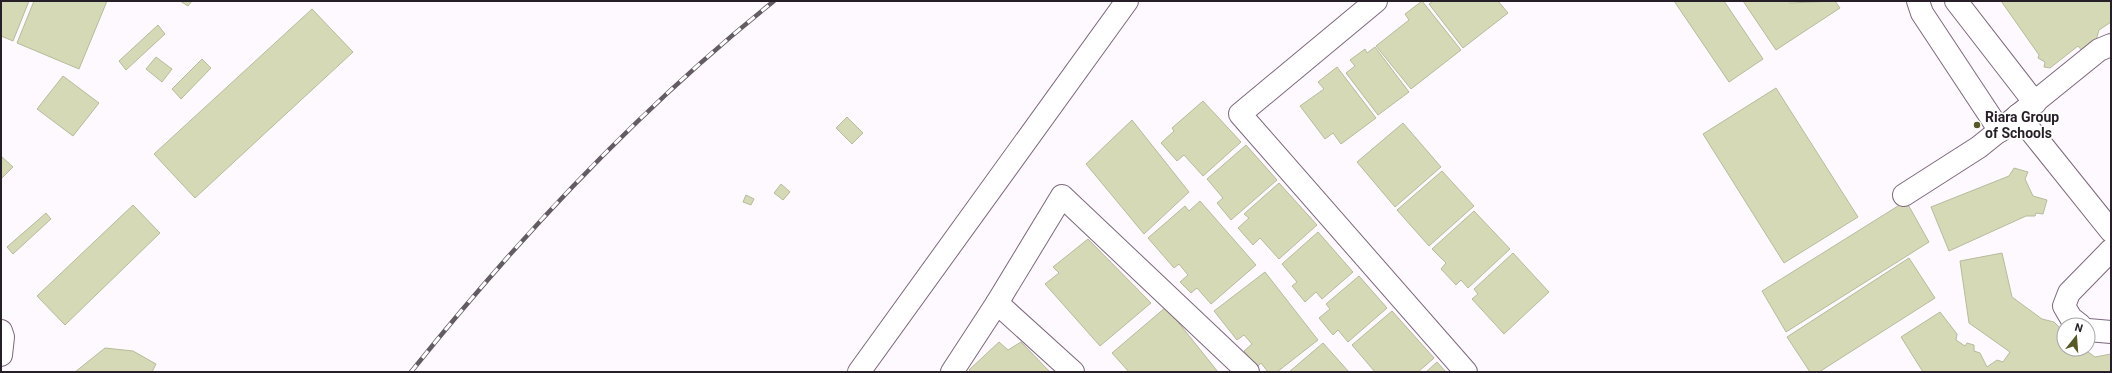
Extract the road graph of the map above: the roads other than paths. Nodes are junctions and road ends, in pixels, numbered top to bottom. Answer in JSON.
{"nodes":[{"id":1,"x":1127,"y":1,"type":"edge"},
{"id":2,"x":1376,"y":1,"type":"edge"},
{"id":3,"x":1918,"y":1,"type":"edge"},
{"id":4,"x":1956,"y":1,"type":"edge"},
{"id":5,"x":2111,"y":45,"type":"edge"},
{"id":6,"x":2027,"y":109,"type":"junction"},
{"id":7,"x":2000,"y":131,"type":"junction"},
{"id":8,"x":1904,"y":195,"type":"dead end"},
{"id":9,"x":2111,"y":231,"type":"edge"},
{"id":10,"x":2111,"y":250,"type":"edge"},
{"id":11,"x":997,"y":304,"type":"junction"},
{"id":12,"x":2070,"y":317,"type":"edge"},
{"id":13,"x":1,"y":331,"type":"edge"},
{"id":14,"x":2096,"y":332,"type":"edge"},
{"id":15,"x":2111,"y":332,"type":"edge"},
{"id":16,"x":1,"y":354,"type":"edge"},
{"id":17,"x":859,"y":372,"type":"edge"},
{"id":18,"x":952,"y":372,"type":"edge"},
{"id":19,"x":1073,"y":372,"type":"edge"},
{"id":20,"x":1248,"y":372,"type":"edge"},
{"id":21,"x":1466,"y":372,"type":"edge"}],
"edges":[{"from":1,"to":17,"type":"street"},
{"from":2,"to":21,"type":"street"},
{"from":3,"to":7,"type":"street"},
{"from":4,"to":6,"type":"street"},
{"from":5,"to":6,"type":"street"},
{"from":6,"to":7,"type":"street"},
{"from":6,"to":9,"type":"street"},
{"from":7,"to":8,"type":"street"},
{"from":10,"to":12,"type":"street"},
{"from":11,"to":18,"type":"street"},
{"from":11,"to":19,"type":"street"},
{"from":11,"to":20,"type":"street"},
{"from":13,"to":16,"type":"street"},
{"from":14,"to":15,"type":"street"}]}
